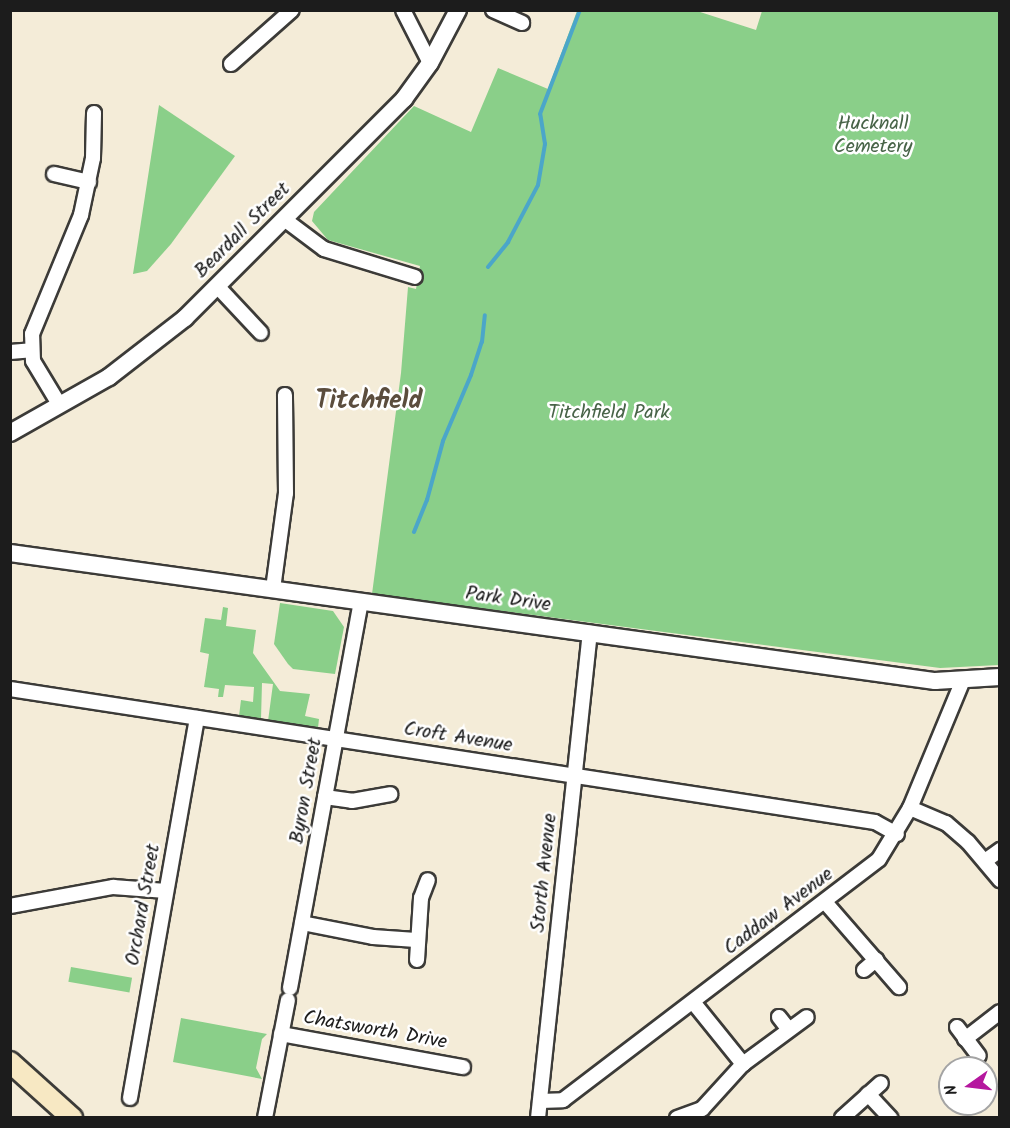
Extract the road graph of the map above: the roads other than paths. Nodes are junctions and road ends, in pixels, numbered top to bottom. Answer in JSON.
{"nodes":[{"id":1,"x":292,"y":10,"type":"edge"},
{"id":2,"x":403,"y":10,"type":"edge"},
{"id":3,"x":458,"y":10,"type":"edge"},
{"id":4,"x":493,"y":10,"type":"edge"},
{"id":5,"x":522,"y":23,"type":"dead end"},
{"id":6,"x":430,"y":63,"type":"junction"},
{"id":7,"x":231,"y":64,"type":"dead end"},
{"id":8,"x":94,"y":113,"type":"dead end"},
{"id":9,"x":54,"y":174,"type":"dead end"},
{"id":10,"x":89,"y":182,"type":"junction"},
{"id":11,"x":284,"y":219,"type":"junction"},
{"id":12,"x":415,"y":277,"type":"dead end"},
{"id":13,"x":217,"y":286,"type":"junction"},
{"id":14,"x":261,"y":333,"type":"dead end"},
{"id":15,"x":31,"y":350,"type":"junction"},
{"id":16,"x":10,"y":352,"type":"edge"},
{"id":17,"x":285,"y":395,"type":"dead end"},
{"id":18,"x":59,"y":404,"type":"junction"},
{"id":19,"x":10,"y":433,"type":"edge"},
{"id":20,"x":10,"y":553,"type":"edge"},
{"id":21,"x":273,"y":589,"type":"junction"},
{"id":22,"x":361,"y":601,"type":"junction"},
{"id":23,"x":590,"y":633,"type":"junction"},
{"id":24,"x":999,"y":677,"type":"edge"},
{"id":25,"x":963,"y":680,"type":"junction"},
{"id":26,"x":10,"y":689,"type":"edge"},
{"id":27,"x":197,"y":718,"type":"junction"},
{"id":28,"x":336,"y":739,"type":"junction"},
{"id":29,"x":575,"y":776,"type":"junction"},
{"id":30,"x":390,"y":794,"type":"dead end"},
{"id":31,"x":325,"y":797,"type":"junction"},
{"id":32,"x":910,"y":808,"type":"junction"},
{"id":33,"x":897,"y":834,"type":"junction"},
{"id":34,"x":999,"y":850,"type":"edge"},
{"id":35,"x":985,"y":861,"type":"junction"},
{"id":36,"x":428,"y":880,"type":"dead end"},
{"id":37,"x":999,"y":880,"type":"edge"},
{"id":38,"x":166,"y":891,"type":"junction"},
{"id":39,"x":825,"y":902,"type":"junction"},
{"id":40,"x":10,"y":906,"type":"edge"},
{"id":41,"x":302,"y":923,"type":"junction"},
{"id":42,"x":416,"y":940,"type":"junction"},
{"id":43,"x":417,"y":960,"type":"dead end"},
{"id":44,"x":876,"y":960,"type":"junction"},
{"id":45,"x":864,"y":970,"type":"dead end"},
{"id":46,"x":899,"y":987,"type":"dead end"},
{"id":47,"x":289,"y":994,"type":"joint"},
{"id":48,"x":693,"y":1002,"type":"junction"},
{"id":49,"x":999,"y":1012,"type":"edge"},
{"id":50,"x":779,"y":1017,"type":"dead end"},
{"id":51,"x":807,"y":1017,"type":"dead end"},
{"id":52,"x":957,"y":1026,"type":"dead end"},
{"id":53,"x":789,"y":1030,"type":"junction"},
{"id":54,"x":281,"y":1034,"type":"junction"},
{"id":55,"x":966,"y":1038,"type":"junction"},
{"id":56,"x":979,"y":1056,"type":"dead end"},
{"id":57,"x":10,"y":1062,"type":"edge"},
{"id":58,"x":743,"y":1064,"type":"junction"},
{"id":59,"x":463,"y":1067,"type":"dead end"},
{"id":60,"x":881,"y":1083,"type":"dead end"},
{"id":61,"x":868,"y":1094,"type":"junction"},
{"id":62,"x":130,"y":1098,"type":"dead end"},
{"id":63,"x":540,"y":1101,"type":"junction"},
{"id":64,"x":64,"y":1115,"type":"edge"},
{"id":65,"x":686,"y":1117,"type":"edge"},
{"id":66,"x":265,"y":1118,"type":"edge"},
{"id":67,"x":538,"y":1118,"type":"edge"},
{"id":68,"x":842,"y":1118,"type":"edge"},
{"id":69,"x":890,"y":1118,"type":"edge"}],
"edges":[{"from":1,"to":7,"type":"street"},
{"from":2,"to":6,"type":"street"},
{"from":3,"to":6,"type":"street","name":"Beardall Street"},
{"from":4,"to":5,"type":"street"},
{"from":6,"to":11,"type":"street","name":"Beardall Street"},
{"from":8,"to":10,"type":"street"},
{"from":9,"to":10,"type":"street"},
{"from":10,"to":15,"type":"street"},
{"from":11,"to":12,"type":"street"},
{"from":11,"to":13,"type":"street","name":"Beardall Street"},
{"from":13,"to":14,"type":"street"},
{"from":13,"to":18,"type":"street","name":"Beardall Street"},
{"from":15,"to":16,"type":"street"},
{"from":15,"to":18,"type":"street"},
{"from":17,"to":21,"type":"street"},
{"from":18,"to":19,"type":"street","name":"Beardall Street"},
{"from":20,"to":21,"type":"street","name":"Park Drive"},
{"from":21,"to":22,"type":"street","name":"Park Drive"},
{"from":22,"to":23,"type":"street","name":"Park Drive"},
{"from":22,"to":28,"type":"street","name":"Byron Street"},
{"from":23,"to":25,"type":"street","name":"Park Drive"},
{"from":23,"to":29,"type":"street","name":"Storth Avenue"},
{"from":24,"to":25,"type":"street","name":"Park Drive"},
{"from":25,"to":32,"type":"street","name":"Caddaw Avenue"},
{"from":26,"to":27,"type":"street","name":"Croft Avenue"},
{"from":27,"to":28,"type":"street","name":"Croft Avenue"},
{"from":27,"to":38,"type":"street","name":"Orchard Street"},
{"from":28,"to":29,"type":"street","name":"Croft Avenue"},
{"from":28,"to":31,"type":"street","name":"Byron Street"},
{"from":29,"to":33,"type":"street","name":"Croft Avenue"},
{"from":29,"to":63,"type":"street","name":"Storth Avenue"},
{"from":30,"to":31,"type":"street"},
{"from":31,"to":41,"type":"street","name":"Byron Street"},
{"from":32,"to":33,"type":"street","name":"Caddaw Avenue"},
{"from":32,"to":35,"type":"street"},
{"from":33,"to":39,"type":"street","name":"Caddaw Avenue"},
{"from":34,"to":35,"type":"street"},
{"from":35,"to":37,"type":"street"},
{"from":36,"to":42,"type":"street"},
{"from":38,"to":40,"type":"street"},
{"from":38,"to":62,"type":"street","name":"Orchard Street"},
{"from":39,"to":44,"type":"street"},
{"from":39,"to":48,"type":"street","name":"Caddaw Avenue"},
{"from":41,"to":42,"type":"street"},
{"from":41,"to":47,"type":"street","name":"Byron Street"},
{"from":42,"to":43,"type":"street"},
{"from":44,"to":45,"type":"street"},
{"from":44,"to":46,"type":"street"},
{"from":47,"to":54,"type":"street","name":"Chatsworth Drive"},
{"from":48,"to":58,"type":"street"},
{"from":48,"to":63,"type":"street","name":"Caddaw Avenue"},
{"from":49,"to":55,"type":"street"},
{"from":50,"to":53,"type":"street"},
{"from":51,"to":53,"type":"street"},
{"from":52,"to":55,"type":"street"},
{"from":53,"to":58,"type":"street"},
{"from":54,"to":59,"type":"street","name":"Chatsworth Drive"},
{"from":54,"to":66,"type":"street","name":"Chatsworth Drive"},
{"from":55,"to":56,"type":"street"},
{"from":57,"to":64,"type":"main road"},
{"from":58,"to":65,"type":"street"},
{"from":60,"to":61,"type":"street"},
{"from":61,"to":68,"type":"street"},
{"from":61,"to":69,"type":"street"},
{"from":63,"to":67,"type":"street","name":"Storth Avenue"}]}
